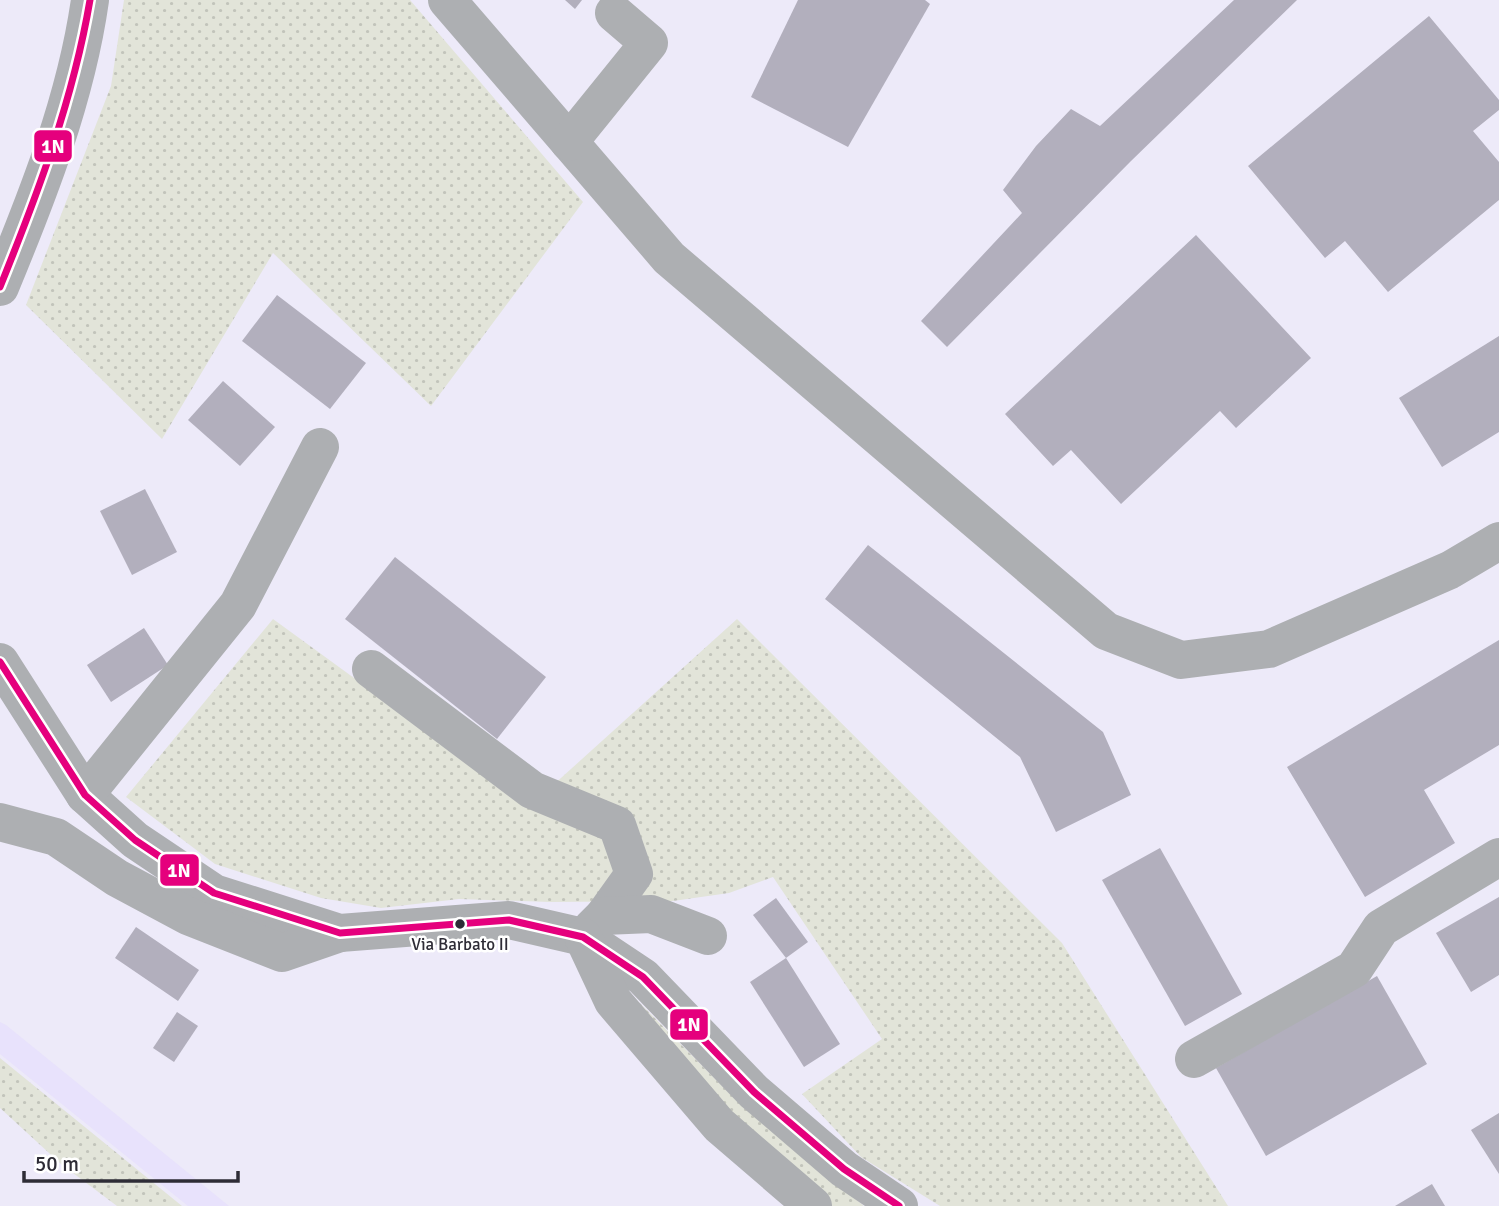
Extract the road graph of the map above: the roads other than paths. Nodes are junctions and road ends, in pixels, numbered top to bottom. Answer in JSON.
{"nodes":[{"id":1,"x":90,"y":0,"type":"edge"},
{"id":2,"x":447,"y":0,"type":"edge"},
{"id":3,"x":614,"y":13,"type":"dead end"},
{"id":4,"x":569,"y":142,"type":"junction"},
{"id":5,"x":0,"y":287,"type":"edge"},
{"id":6,"x":320,"y":447,"type":"dead end"},
{"id":7,"x":1499,"y":541,"type":"edge"},
{"id":8,"x":0,"y":662,"type":"edge"},
{"id":9,"x":371,"y":669,"type":"dead end"},
{"id":10,"x":85,"y":795,"type":"junction"},
{"id":11,"x":0,"y":822,"type":"edge"},
{"id":12,"x":1499,"y":857,"type":"edge"},
{"id":13,"x":593,"y":926,"type":"junction"},
{"id":14,"x":340,"y":933,"type":"junction"},
{"id":15,"x":708,"y":936,"type":"dead end"},
{"id":16,"x":1194,"y":1059,"type":"dead end"},
{"id":17,"x":813,"y":1206,"type":"edge"},
{"id":18,"x":899,"y":1206,"type":"edge"}],
"edges":[{"from":1,"to":5,"type":"street"},
{"from":2,"to":4,"type":"street"},
{"from":3,"to":4,"type":"street"},
{"from":4,"to":7,"type":"street"},
{"from":6,"to":10,"type":"street"},
{"from":8,"to":10,"type":"street"},
{"from":9,"to":13,"type":"street"},
{"from":10,"to":14,"type":"street"},
{"from":11,"to":14,"type":"street"},
{"from":12,"to":16,"type":"street"},
{"from":13,"to":14,"type":"street"},
{"from":13,"to":15,"type":"street"},
{"from":13,"to":17,"type":"street"},
{"from":13,"to":18,"type":"street"}]}
